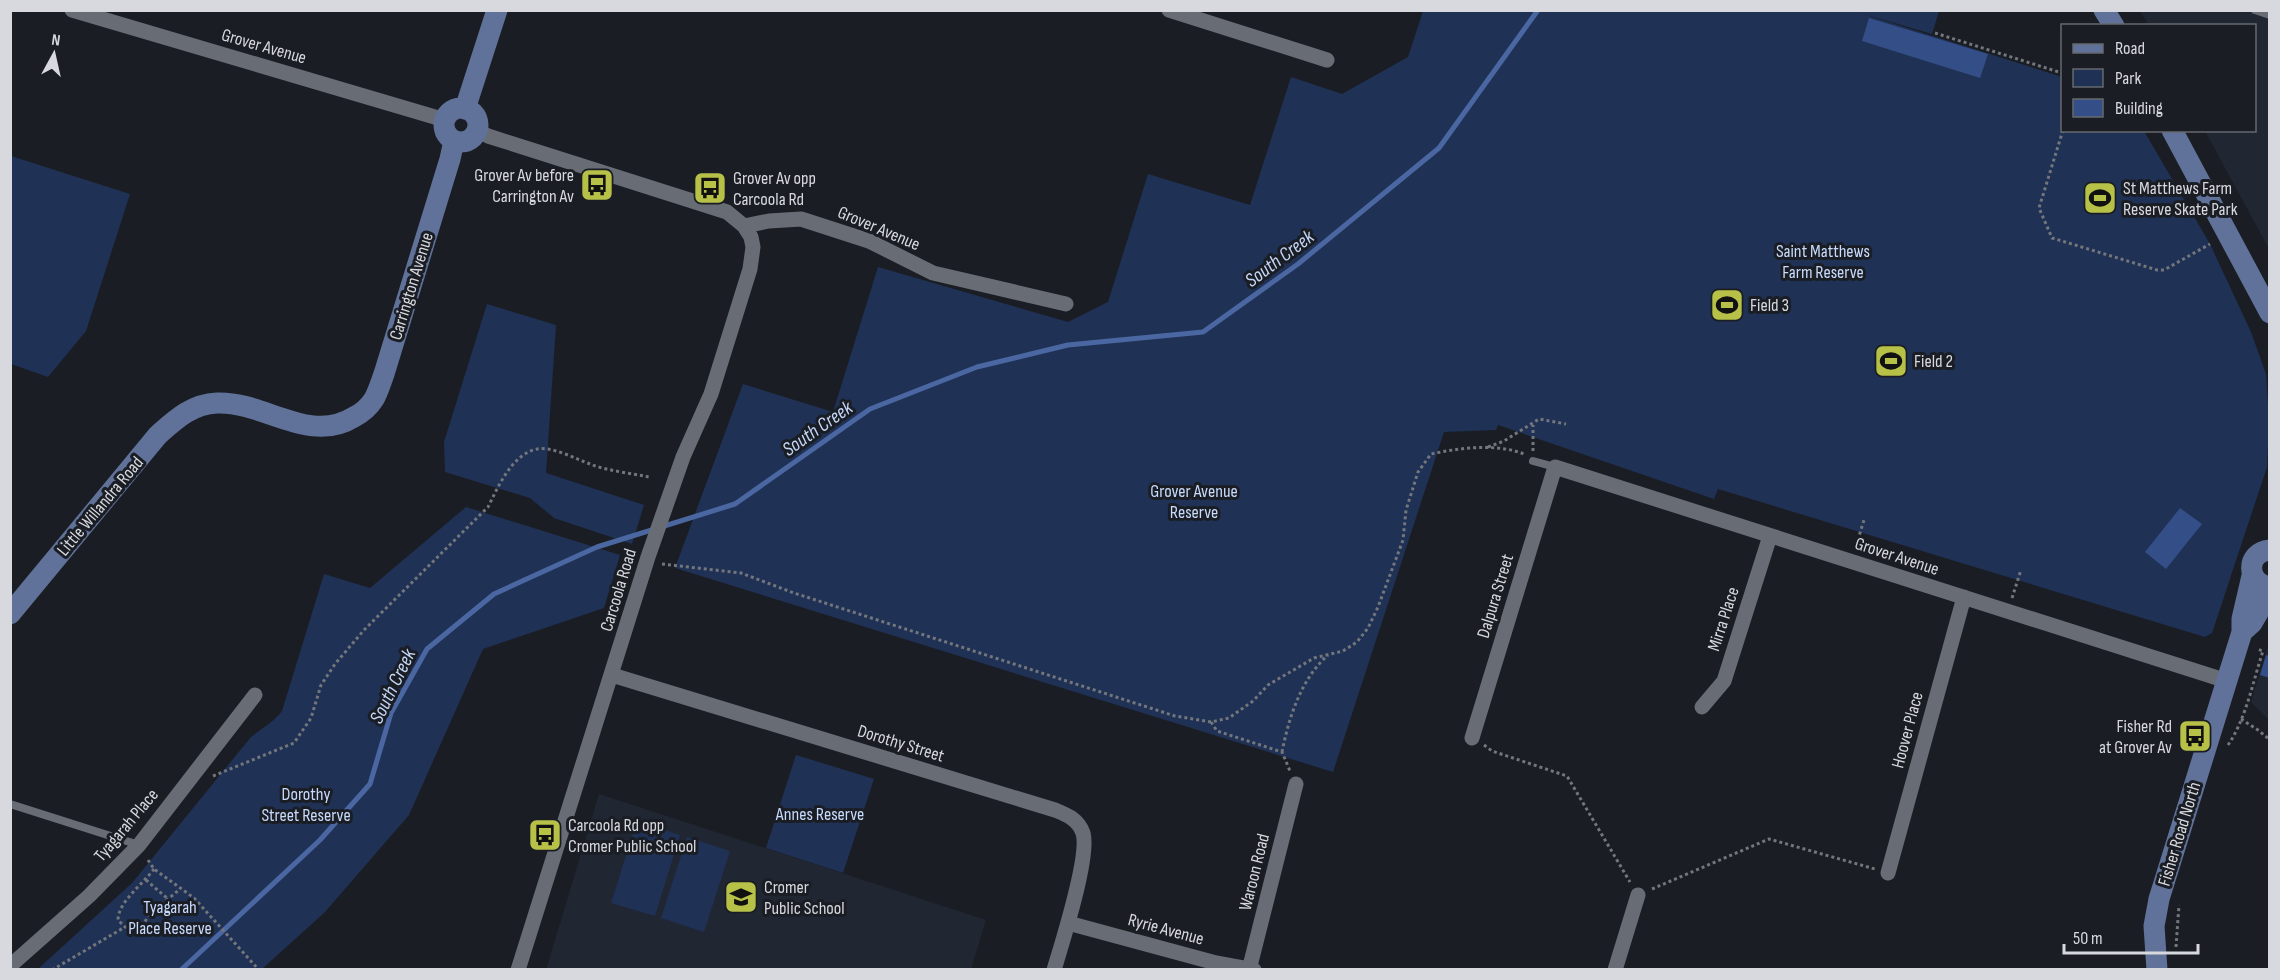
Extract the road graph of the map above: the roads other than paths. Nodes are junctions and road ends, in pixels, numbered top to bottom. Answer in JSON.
{"nodes":[{"id":1,"x":72,"y":10,"type":"edge"},
{"id":2,"x":497,"y":10,"type":"edge"},
{"id":3,"x":1169,"y":10,"type":"edge"},
{"id":4,"x":2104,"y":10,"type":"edge"},
{"id":5,"x":2255,"y":10,"type":"edge"},
{"id":6,"x":2270,"y":15,"type":"edge"},
{"id":7,"x":2113,"y":24,"type":"edge"},
{"id":8,"x":1327,"y":60,"type":"dead end"},
{"id":9,"x":465,"y":109,"type":"junction"},
{"id":10,"x":445,"y":120,"type":"junction"},
{"id":11,"x":477,"y":130,"type":"junction"},
{"id":12,"x":2173,"y":132,"type":"edge"},
{"id":13,"x":454,"y":141,"type":"junction"},
{"id":14,"x":744,"y":225,"type":"junction"},
{"id":15,"x":1066,"y":304,"type":"dead end"},
{"id":16,"x":2270,"y":313,"type":"edge"},
{"id":17,"x":197,"y":406,"type":"joint"},
{"id":18,"x":1533,"y":461,"type":"road end"},
{"id":19,"x":1555,"y":467,"type":"junction"},
{"id":20,"x":2270,"y":533,"type":"edge"},
{"id":21,"x":1770,"y":536,"type":"junction"},
{"id":22,"x":2264,"y":551,"type":"edge"},
{"id":23,"x":2261,"y":582,"type":"edge"},
{"id":24,"x":2270,"y":592,"type":"edge"},
{"id":25,"x":1964,"y":597,"type":"junction"},
{"id":26,"x":10,"y":614,"type":"edge"},
{"id":27,"x":2242,"y":632,"type":"junction"},
{"id":28,"x":612,"y":675,"type":"junction"},
{"id":29,"x":2227,"y":681,"type":"junction"},
{"id":30,"x":255,"y":695,"type":"dead end"},
{"id":31,"x":1702,"y":707,"type":"dead end"},
{"id":32,"x":1472,"y":738,"type":"road end"},
{"id":33,"x":1296,"y":784,"type":"road end"},
{"id":34,"x":10,"y":804,"type":"edge"},
{"id":35,"x":139,"y":845,"type":"junction"},
{"id":36,"x":1888,"y":873,"type":"road end"},
{"id":37,"x":1638,"y":895,"type":"road end"},
{"id":38,"x":1068,"y":922,"type":"junction"},
{"id":39,"x":10,"y":966,"type":"edge"},
{"id":40,"x":518,"y":969,"type":"edge"},
{"id":41,"x":1054,"y":969,"type":"edge"},
{"id":42,"x":1251,"y":969,"type":"edge"},
{"id":43,"x":1615,"y":969,"type":"edge"},
{"id":44,"x":2157,"y":969,"type":"edge"}],
"edges":[{"from":1,"to":10,"type":"street","name":"Grover Avenue"},
{"from":2,"to":9,"type":"street"},
{"from":3,"to":8,"type":"street"},
{"from":4,"to":7,"type":"street"},
{"from":5,"to":6,"type":"lane"},
{"from":9,"to":10,"type":"street"},
{"from":9,"to":11,"type":"street"},
{"from":10,"to":13,"type":"street"},
{"from":11,"to":13,"type":"street"},
{"from":11,"to":14,"type":"street"},
{"from":12,"to":16,"type":"street"},
{"from":13,"to":17,"type":"street","name":"Carrington Avenue"},
{"from":14,"to":15,"type":"street","name":"Grover Avenue"},
{"from":14,"to":28,"type":"street","name":"Carcoola Road"},
{"from":17,"to":26,"type":"street","name":"Little Willandra Road"},
{"from":18,"to":19,"type":"lane"},
{"from":19,"to":21,"type":"street","name":"Grover Avenue"},
{"from":19,"to":32,"type":"street","name":"Dalpura Street"},
{"from":20,"to":22,"type":"street","name":"Fisher Road North"},
{"from":21,"to":25,"type":"street","name":"Grover Avenue"},
{"from":21,"to":31,"type":"street","name":"Mirra Place"},
{"from":22,"to":23,"type":"street","name":"Fisher Road North"},
{"from":23,"to":27,"type":"street","name":"Fisher Road North"},
{"from":24,"to":27,"type":"street","name":"Fisher Road North"},
{"from":25,"to":29,"type":"street","name":"Grover Avenue"},
{"from":25,"to":36,"type":"street","name":"Hoover Place"},
{"from":27,"to":29,"type":"street","name":"Fisher Road North"},
{"from":28,"to":38,"type":"street","name":"Dorothy Street"},
{"from":28,"to":40,"type":"street","name":"Carcoola Road"},
{"from":29,"to":44,"type":"street","name":"Fisher Road North"},
{"from":30,"to":35,"type":"street","name":"Tyagarah Place"},
{"from":33,"to":42,"type":"street","name":"Waroon Road"},
{"from":34,"to":35,"type":"lane"},
{"from":35,"to":39,"type":"street","name":"Tyagarah Place"},
{"from":37,"to":43,"type":"street"},
{"from":38,"to":41,"type":"street","name":"Dorothy Street"},
{"from":38,"to":42,"type":"street","name":"Ryrie Avenue"}]}
